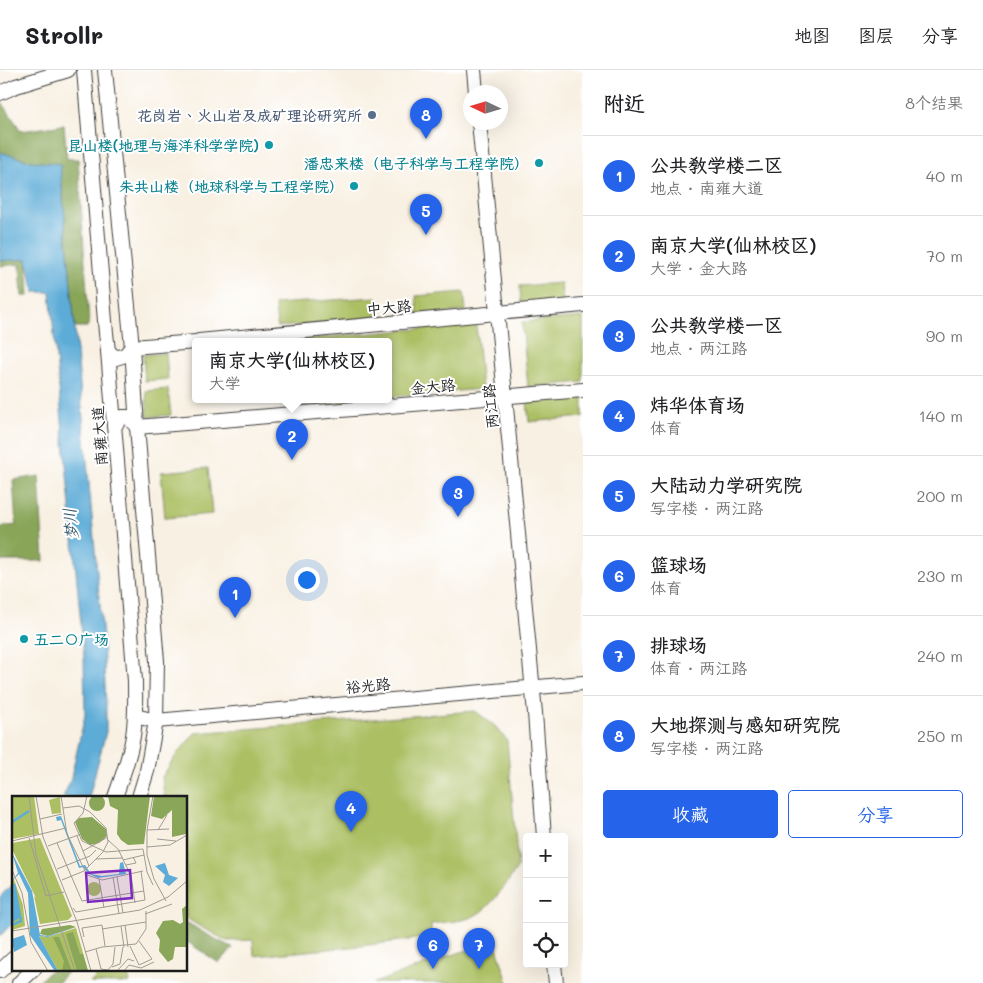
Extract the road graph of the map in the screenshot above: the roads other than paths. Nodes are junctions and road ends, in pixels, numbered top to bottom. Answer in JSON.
{"nodes":[{"id":1,"x":68,"y":70,"type":"edge"},
{"id":2,"x":84,"y":70,"type":"edge"},
{"id":3,"x":105,"y":70,"type":"edge"},
{"id":4,"x":474,"y":70,"type":"edge"},
{"id":5,"x":475,"y":85,"type":"edge"},
{"id":6,"x":0,"y":93,"type":"edge"},
{"id":7,"x":480,"y":130,"type":"edge"},
{"id":8,"x":583,"y":305,"type":"edge"},
{"id":9,"x":497,"y":313,"type":"junction"},
{"id":10,"x":229,"y":338,"type":"edge"},
{"id":11,"x":192,"y":341,"type":"edge"},
{"id":12,"x":132,"y":347,"type":"junction"},
{"id":13,"x":108,"y":351,"type":"junction"},
{"id":14,"x":583,"y":390,"type":"edge"},
{"id":15,"x":505,"y":396,"type":"junction"},
{"id":16,"x":114,"y":426,"type":"junction"},
{"id":17,"x":137,"y":426,"type":"junction"},
{"id":18,"x":583,"y":682,"type":"edge"},
{"id":19,"x":532,"y":687,"type":"junction"},
{"id":20,"x":135,"y":716,"type":"junction"},
{"id":21,"x":156,"y":720,"type":"junction"},
{"id":22,"x":115,"y":796,"type":"edge"},
{"id":23,"x":139,"y":796,"type":"edge"},
{"id":24,"x":544,"y":833,"type":"edge"},
{"id":25,"x":12,"y":960,"type":"edge"},
{"id":26,"x":554,"y":968,"type":"edge"},
{"id":27,"x":33,"y":970,"type":"edge"},
{"id":28,"x":0,"y":971,"type":"edge"},
{"id":29,"x":19,"y":983,"type":"edge"},
{"id":30,"x":556,"y":983,"type":"edge"}],
"edges":[{"from":1,"to":6,"type":"street"},
{"from":2,"to":13,"type":"street","name":"南雍大道"},
{"from":3,"to":12,"type":"street"},
{"from":4,"to":5,"type":"street"},
{"from":7,"to":9,"type":"street","name":"两江路"},
{"from":8,"to":9,"type":"street","name":"中大路"},
{"from":9,"to":10,"type":"street","name":"中大路"},
{"from":9,"to":15,"type":"street","name":"两江路"},
{"from":11,"to":12,"type":"street","name":"中大路"},
{"from":12,"to":13,"type":"street","name":"中大路"},
{"from":12,"to":17,"type":"street"},
{"from":13,"to":16,"type":"street","name":"南雍大道"},
{"from":14,"to":15,"type":"street","name":"金大路"},
{"from":15,"to":17,"type":"street","name":"金大路"},
{"from":15,"to":19,"type":"street","name":"两江路"},
{"from":16,"to":17,"type":"street","name":"金大路"},
{"from":16,"to":20,"type":"street","name":"南雍大道"},
{"from":17,"to":21,"type":"street"},
{"from":18,"to":19,"type":"street","name":"裕光路"},
{"from":19,"to":21,"type":"street","name":"裕光路"},
{"from":19,"to":24,"type":"street","name":"两江路"},
{"from":20,"to":21,"type":"street","name":"裕光路"},
{"from":20,"to":22,"type":"street","name":"南雍大道"},
{"from":21,"to":23,"type":"street"},
{"from":25,"to":28,"type":"street"},
{"from":26,"to":30,"type":"street"},
{"from":27,"to":29,"type":"street"}]}
